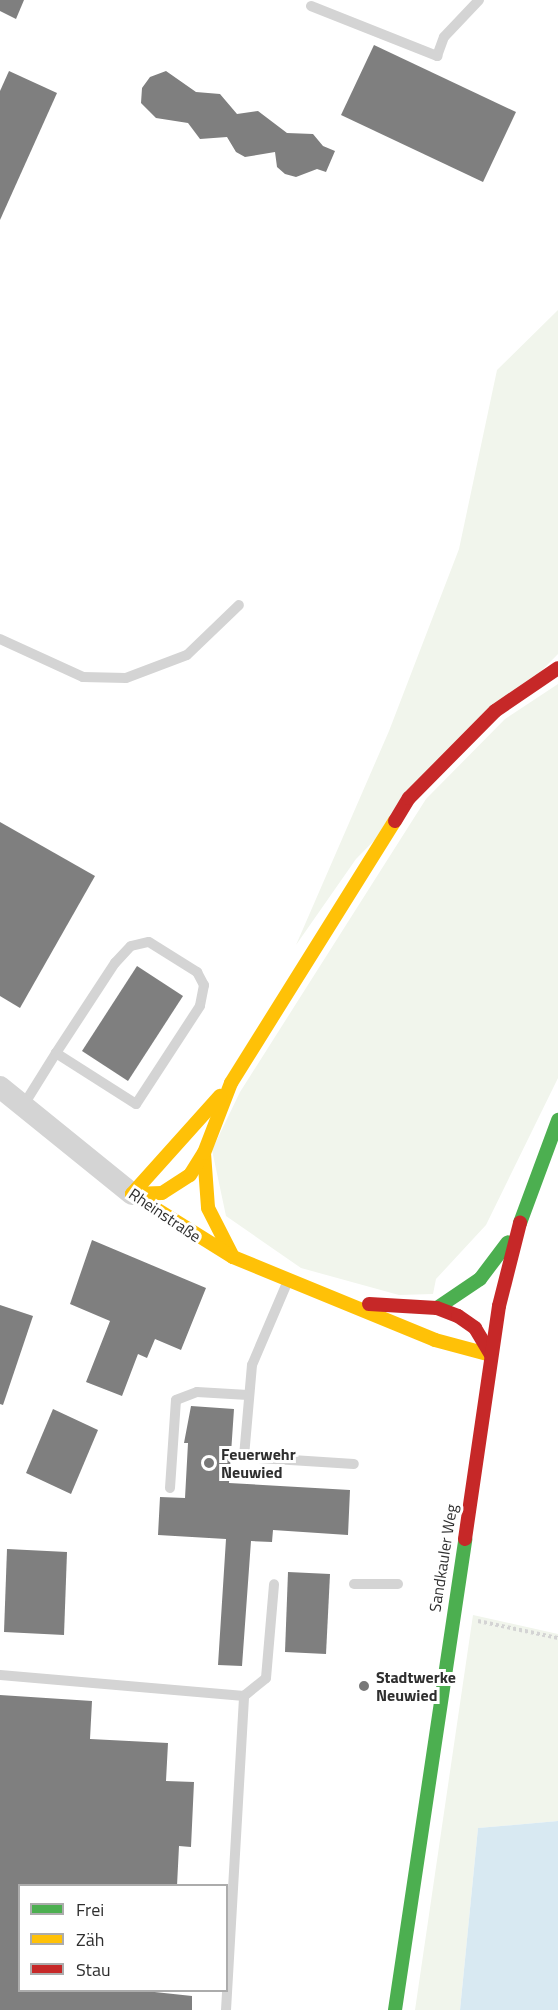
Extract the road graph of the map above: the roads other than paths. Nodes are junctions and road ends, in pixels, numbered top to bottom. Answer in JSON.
{"nodes":[{"id":1,"x":479,"y":0,"type":"edge"},
{"id":2,"x":311,"y":6,"type":"dead end"},
{"id":3,"x":239,"y":605,"type":"dead end"},
{"id":4,"x":0,"y":639,"type":"edge"},
{"id":5,"x":558,"y":668,"type":"edge"},
{"id":6,"x":56,"y":1053,"type":"junction"},
{"id":7,"x":231,"y":1083,"type":"junction"},
{"id":8,"x":0,"y":1087,"type":"edge"},
{"id":9,"x":23,"y":1106,"type":"junction"},
{"id":10,"x":558,"y":1120,"type":"edge"},
{"id":11,"x":204,"y":1153,"type":"junction"},
{"id":12,"x":132,"y":1194,"type":"junction"},
{"id":13,"x":517,"y":1226,"type":"junction"},
{"id":14,"x":233,"y":1257,"type":"junction"},
{"id":15,"x":289,"y":1280,"type":"junction"},
{"id":16,"x":353,"y":1304,"type":"junction"},
{"id":17,"x":437,"y":1308,"type":"junction"},
{"id":18,"x":491,"y":1355,"type":"junction"},
{"id":19,"x":248,"y":1395,"type":"junction"},
{"id":20,"x":354,"y":1464,"type":"dead end"},
{"id":21,"x":170,"y":1488,"type":"dead end"},
{"id":22,"x":274,"y":1584,"type":"dead end"},
{"id":23,"x":354,"y":1584,"type":"dead end"},
{"id":24,"x":398,"y":1584,"type":"dead end"},
{"id":25,"x":0,"y":1675,"type":"edge"},
{"id":26,"x":244,"y":1696,"type":"junction"},
{"id":27,"x":228,"y":1975,"type":"edge"},
{"id":28,"x":227,"y":1992,"type":"edge"},
{"id":29,"x":226,"y":2010,"type":"edge"},
{"id":30,"x":395,"y":2010,"type":"edge"}],
"edges":[{"from":1,"to":2,"type":"lane"},
{"from":3,"to":4,"type":"lane"},
{"from":5,"to":7,"type":"main road"},
{"from":6,"to":6,"type":"lane"},
{"from":6,"to":9,"type":"lane"},
{"from":7,"to":11,"type":"main road"},
{"from":7,"to":12,"type":"main road"},
{"from":8,"to":9,"type":"street","name":"Rheinstraße"},
{"from":9,"to":12,"type":"street","name":"Rheinstraße"},
{"from":10,"to":13,"type":"main road","name":"Sandkauler Weg"},
{"from":11,"to":12,"type":"main road"},
{"from":11,"to":14,"type":"main road"},
{"from":12,"to":14,"type":"main road","name":"Rheinstraße"},
{"from":13,"to":17,"type":"main road"},
{"from":13,"to":18,"type":"main road","name":"Sandkauler Weg"},
{"from":14,"to":15,"type":"main road","name":"Rheinstraße"},
{"from":15,"to":16,"type":"main road","name":"Rheinstraße"},
{"from":15,"to":19,"type":"lane"},
{"from":16,"to":17,"type":"main road","name":"Rheinstraße"},
{"from":16,"to":18,"type":"main road","name":"Rheinstraße"},
{"from":17,"to":18,"type":"main road","name":"Rheinstraße"},
{"from":18,"to":30,"type":"main road","name":"Sandkauler Weg"},
{"from":19,"to":20,"type":"lane"},
{"from":19,"to":21,"type":"lane"},
{"from":22,"to":26,"type":"lane"},
{"from":23,"to":24,"type":"lane"},
{"from":25,"to":26,"type":"lane"},
{"from":26,"to":27,"type":"lane"},
{"from":28,"to":29,"type":"lane"}]}
